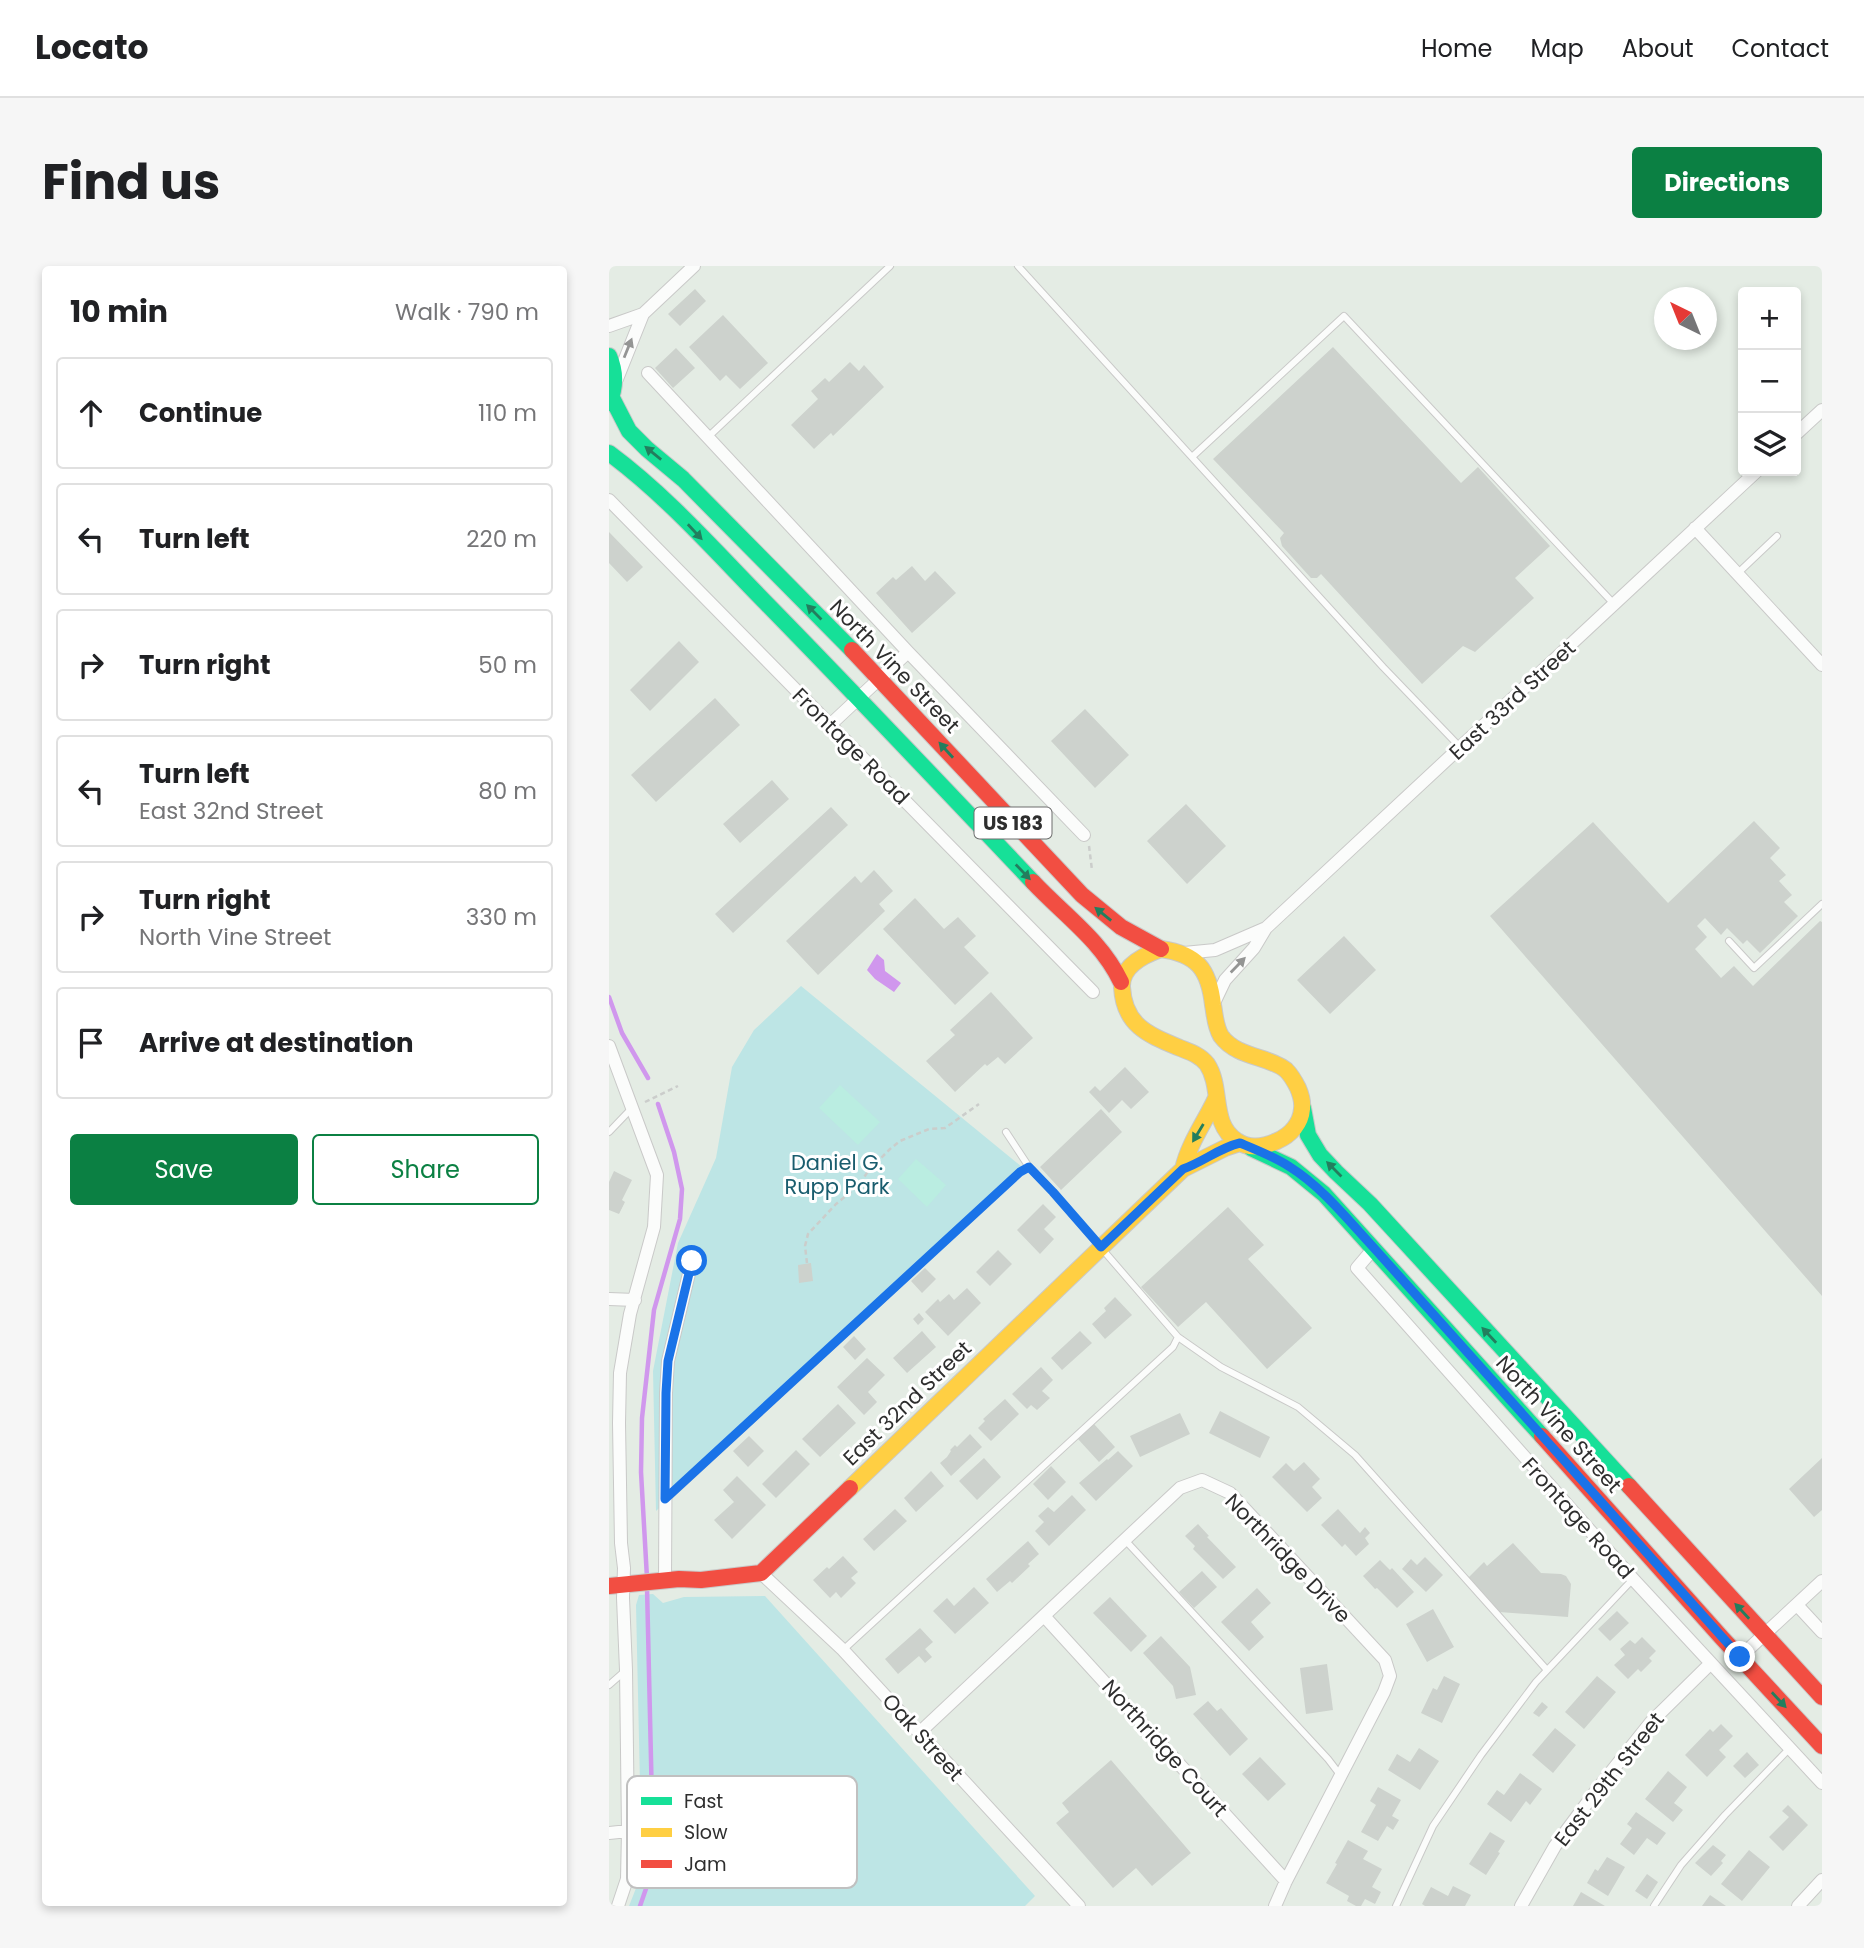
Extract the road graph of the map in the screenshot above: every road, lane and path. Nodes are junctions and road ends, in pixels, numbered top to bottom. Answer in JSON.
{"nodes":[{"id":1,"x":694,"y":266,"type":"edge"},
{"id":2,"x":890,"y":266,"type":"edge"},
{"id":3,"x":1018,"y":266,"type":"edge"},
{"id":4,"x":643,"y":314,"type":"junction"},
{"id":5,"x":609,"y":326,"type":"edge"},
{"id":6,"x":609,"y":356,"type":"edge"},
{"id":7,"x":648,"y":373,"type":"dead end"},
{"id":8,"x":612,"y":395,"type":"edge"},
{"id":9,"x":1822,"y":410,"type":"edge"},
{"id":10,"x":1801,"y":429,"type":"edge"},
{"id":11,"x":708,"y":437,"type":"junction"},
{"id":12,"x":609,"y":453,"type":"edge"},
{"id":13,"x":1192,"y":457,"type":"junction"},
{"id":14,"x":1751,"y":476,"type":"edge"},
{"id":15,"x":609,"y":500,"type":"edge"},
{"id":16,"x":1695,"y":528,"type":"junction"},
{"id":17,"x":1777,"y":536,"type":"dead end"},
{"id":18,"x":1737,"y":573,"type":"junction"},
{"id":19,"x":1614,"y":604,"type":"junction"},
{"id":20,"x":908,"y":652,"type":"junction"},
{"id":21,"x":1822,"y":665,"type":"edge"},
{"id":22,"x":880,"y":678,"type":"junction"},
{"id":23,"x":859,"y":698,"type":"junction"},
{"id":24,"x":830,"y":725,"type":"junction"},
{"id":25,"x":1460,"y":748,"type":"junction"},
{"id":26,"x":1086,"y":839,"type":"joint"},
{"id":27,"x":1092,"y":870,"type":"dead end"},
{"id":28,"x":1822,"y":904,"type":"edge"},
{"id":29,"x":1266,"y":928,"type":"junction"},
{"id":30,"x":1728,"y":942,"type":"dead end"},
{"id":31,"x":1161,"y":949,"type":"junction"},
{"id":32,"x":1183,"y":953,"type":"junction"},
{"id":33,"x":1121,"y":982,"type":"junction"},
{"id":34,"x":1093,"y":992,"type":"dead end"},
{"id":35,"x":1214,"y":1003,"type":"junction"},
{"id":36,"x":609,"y":1046,"type":"edge"},
{"id":37,"x":678,"y":1086,"type":"dead end"},
{"id":38,"x":1216,"y":1098,"type":"junction"},
{"id":39,"x":979,"y":1104,"type":"dead end"},
{"id":40,"x":632,"y":1108,"type":"junction"},
{"id":41,"x":1303,"y":1108,"type":"junction"},
{"id":42,"x":609,"y":1132,"type":"edge"},
{"id":43,"x":1006,"y":1132,"type":"dead end"},
{"id":44,"x":1245,"y":1146,"type":"junction"},
{"id":45,"x":1029,"y":1167,"type":"junction"},
{"id":46,"x":1183,"y":1169,"type":"junction"},
{"id":47,"x":1101,"y":1247,"type":"junction"},
{"id":48,"x":1374,"y":1248,"type":"junction"},
{"id":49,"x":692,"y":1261,"type":"dead end"},
{"id":50,"x":807,"y":1264,"type":"dead end"},
{"id":51,"x":609,"y":1299,"type":"edge"},
{"id":52,"x":635,"y":1300,"type":"junction"},
{"id":53,"x":1178,"y":1337,"type":"junction"},
{"id":54,"x":665,"y":1499,"type":"junction"},
{"id":55,"x":1125,"y":1540,"type":"junction"},
{"id":56,"x":761,"y":1573,"type":"junction"},
{"id":57,"x":665,"y":1580,"type":"junction"},
{"id":58,"x":1633,"y":1580,"type":"junction"},
{"id":59,"x":1822,"y":1581,"type":"edge"},
{"id":60,"x":616,"y":1585,"type":"edge"},
{"id":61,"x":1797,"y":1605,"type":"junction"},
{"id":62,"x":1044,"y":1616,"type":"junction"},
{"id":63,"x":1822,"y":1632,"type":"edge"},
{"id":64,"x":1764,"y":1634,"type":"junction"},
{"id":65,"x":843,"y":1650,"type":"junction"},
{"id":66,"x":1740,"y":1657,"type":"junction"},
{"id":67,"x":1711,"y":1663,"type":"junction"},
{"id":68,"x":626,"y":1670,"type":"junction"},
{"id":69,"x":1547,"y":1670,"type":"junction"},
{"id":70,"x":609,"y":1685,"type":"edge"},
{"id":71,"x":1822,"y":1697,"type":"edge"},
{"id":72,"x":919,"y":1733,"type":"junction"},
{"id":73,"x":1822,"y":1746,"type":"edge"},
{"id":74,"x":1790,"y":1749,"type":"junction"},
{"id":75,"x":627,"y":1776,"type":"edge"},
{"id":76,"x":1341,"y":1776,"type":"junction"},
{"id":77,"x":1822,"y":1783,"type":"edge"},
{"id":78,"x":627,"y":1831,"type":"edge"},
{"id":79,"x":609,"y":1833,"type":"edge"},
{"id":80,"x":627,"y":1879,"type":"edge"},
{"id":81,"x":1822,"y":1880,"type":"edge"},
{"id":82,"x":1286,"y":1881,"type":"junction"},
{"id":83,"x":618,"y":1906,"type":"edge"},
{"id":84,"x":1079,"y":1906,"type":"edge"},
{"id":85,"x":1275,"y":1906,"type":"edge"},
{"id":86,"x":1396,"y":1906,"type":"edge"},
{"id":87,"x":1521,"y":1906,"type":"edge"},
{"id":88,"x":1654,"y":1906,"type":"edge"},
{"id":89,"x":1798,"y":1906,"type":"edge"}],
"edges":[{"from":1,"to":4,"type":"street"},
{"from":2,"to":11,"type":"lane"},
{"from":3,"to":13,"type":"lane"},
{"from":4,"to":5,"type":"street"},
{"from":8,"to":4,"type":"street","one_way":true},
{"from":6,"to":8,"type":"main road","name":"North Vine Street"},
{"from":7,"to":11,"type":"street"},
{"from":22,"to":8,"type":"main road","name":"North Vine Street","number":"US 183","one_way":true},
{"from":9,"to":10,"type":"street"},
{"from":11,"to":20,"type":"street"},
{"from":12,"to":23,"type":"main road","number":"US 183","one_way":true},
{"from":13,"to":19,"type":"lane"},
{"from":13,"to":25,"type":"lane"},
{"from":14,"to":16,"type":"street","name":"East 33rd Street"},
{"from":15,"to":24,"type":"street","name":"Frontage Road"},
{"from":16,"to":18,"type":"street"},
{"from":16,"to":19,"type":"street","name":"East 33rd Street"},
{"from":17,"to":18,"type":"lane"},
{"from":18,"to":21,"type":"street"},
{"from":19,"to":25,"type":"street","name":"East 33rd Street"},
{"from":20,"to":22,"type":"street"},
{"from":20,"to":26,"type":"street"},
{"from":22,"to":23,"type":"street"},
{"from":31,"to":22,"type":"main road","name":"North Vine Street","number":"US 183","one_way":true},
{"from":23,"to":24,"type":"street"},
{"from":23,"to":33,"type":"main road","number":"US 183","one_way":true},
{"from":24,"to":34,"type":"street","name":"Frontage Road"},
{"from":25,"to":29,"type":"street","name":"East 33rd Street"},
{"from":26,"to":27,"type":"path"},
{"from":28,"to":30,"type":"lane"},
{"from":29,"to":32,"type":"street","name":"East 33rd Street"},
{"from":35,"to":29,"type":"street","name":"East 33rd Street","one_way":true},
{"from":31,"to":32,"type":"main road","name":"North Vine Street"},
{"from":31,"to":33,"type":"main road"},
{"from":32,"to":35,"type":"main road","name":"North Vine Street"},
{"from":33,"to":38,"type":"main road"},
{"from":35,"to":41,"type":"main road","name":"North Vine Street"},
{"from":36,"to":40,"type":"street"},
{"from":37,"to":40,"type":"path"},
{"from":38,"to":44,"type":"main road"},
{"from":38,"to":46,"type":"main road","name":"East 32nd Street","one_way":true},
{"from":39,"to":50,"type":"path"},
{"from":40,"to":42,"type":"lane"},
{"from":40,"to":52,"type":"street"},
{"from":41,"to":44,"type":"main road","name":"East 32nd Street"},
{"from":64,"to":41,"type":"main road","name":"North Vine Street","one_way":true},
{"from":43,"to":45,"type":"lane"},
{"from":44,"to":46,"type":"main road","name":"East 32nd Street"},
{"from":44,"to":48,"type":"main road","name":"North Vine Street"},
{"from":45,"to":47,"type":"lane"},
{"from":45,"to":54,"type":"lane"},
{"from":46,"to":47,"type":"main road","name":"East 32nd Street"},
{"from":47,"to":53,"type":"lane"},
{"from":47,"to":56,"type":"main road","name":"East 32nd Street"},
{"from":48,"to":58,"type":"street","name":"Frontage Road"},
{"from":48,"to":66,"type":"main road","name":"North Vine Street"},
{"from":49,"to":54,"type":"street"},
{"from":51,"to":52,"type":"street"},
{"from":52,"to":60,"type":"street"},
{"from":53,"to":65,"type":"lane"},
{"from":53,"to":69,"type":"lane"},
{"from":54,"to":57,"type":"street"},
{"from":55,"to":62,"type":"street","name":"Northridge Drive"},
{"from":55,"to":76,"type":"lane"},
{"from":55,"to":76,"type":"street","name":"Northridge Drive"},
{"from":56,"to":57,"type":"main road"},
{"from":56,"to":65,"type":"street","name":"Oak Street"},
{"from":57,"to":60,"type":"main road"},
{"from":58,"to":67,"type":"street","name":"Frontage Road"},
{"from":58,"to":69,"type":"lane"},
{"from":59,"to":61,"type":"street"},
{"from":60,"to":68,"type":"street"},
{"from":61,"to":63,"type":"street"},
{"from":61,"to":64,"type":"street"},
{"from":62,"to":72,"type":"street","name":"Northridge Drive"},
{"from":62,"to":82,"type":"street","name":"Northridge Court"},
{"from":64,"to":66,"type":"street"},
{"from":64,"to":71,"type":"main road","name":"North Vine Street"},
{"from":65,"to":72,"type":"street","name":"Oak Street"},
{"from":66,"to":73,"type":"main road","name":"North Vine Street","one_way":true},
{"from":67,"to":74,"type":"street","name":"Frontage Road"},
{"from":67,"to":87,"type":"street","name":"East 29th Street"},
{"from":68,"to":70,"type":"lane"},
{"from":68,"to":75,"type":"street"},
{"from":69,"to":86,"type":"lane"},
{"from":72,"to":84,"type":"street","name":"Oak Street"},
{"from":74,"to":77,"type":"street","name":"Frontage Road"},
{"from":74,"to":88,"type":"lane"},
{"from":76,"to":82,"type":"street","name":"Northridge Drive"},
{"from":78,"to":79,"type":"street"},
{"from":80,"to":83,"type":"street"},
{"from":81,"to":89,"type":"street"},
{"from":82,"to":85,"type":"street","name":"Northridge Drive"}]}
